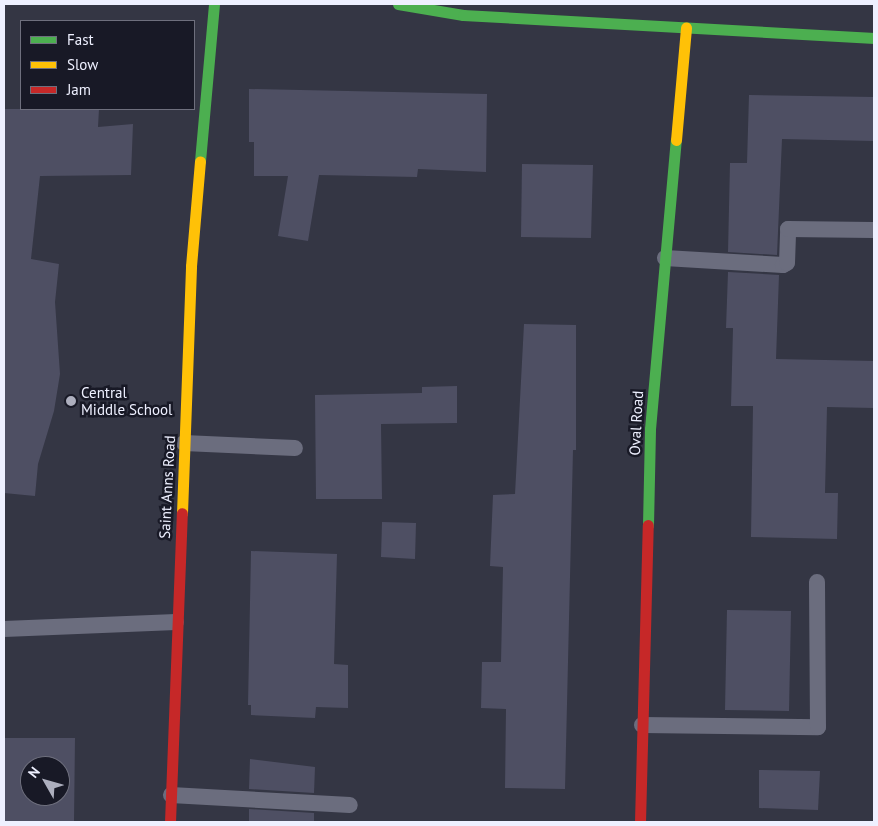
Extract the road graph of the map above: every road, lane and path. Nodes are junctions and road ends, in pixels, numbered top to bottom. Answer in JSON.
{"nodes":[{"id":1,"x":214,"y":4,"type":"edge"},
{"id":2,"x":398,"y":4,"type":"edge"},
{"id":3,"x":686,"y":27,"type":"junction"},
{"id":4,"x":874,"y":38,"type":"edge"},
{"id":5,"x":873,"y":230,"type":"edge"},
{"id":6,"x":665,"y":258,"type":"junction"},
{"id":7,"x":184,"y":442,"type":"junction"},
{"id":8,"x":295,"y":448,"type":"dead end"},
{"id":9,"x":818,"y":582,"type":"dead end"},
{"id":10,"x":176,"y":622,"type":"junction"},
{"id":11,"x":4,"y":629,"type":"edge"},
{"id":12,"x":642,"y":725,"type":"junction"},
{"id":13,"x":171,"y":795,"type":"junction"},
{"id":14,"x":350,"y":804,"type":"dead end"},
{"id":15,"x":170,"y":822,"type":"edge"},
{"id":16,"x":640,"y":822,"type":"edge"}],
"edges":[{"from":1,"to":7,"type":"street","name":"Saint Anns Road"},
{"from":2,"to":3,"type":"street"},
{"from":3,"to":4,"type":"street"},
{"from":3,"to":6,"type":"street","name":"Oval Road"},
{"from":5,"to":6,"type":"lane"},
{"from":6,"to":12,"type":"street","name":"Oval Road"},
{"from":7,"to":8,"type":"lane"},
{"from":7,"to":10,"type":"street","name":"Saint Anns Road"},
{"from":9,"to":12,"type":"lane"},
{"from":10,"to":11,"type":"lane"},
{"from":10,"to":13,"type":"street","name":"Saint Anns Road"},
{"from":12,"to":16,"type":"street","name":"Oval Road"},
{"from":13,"to":14,"type":"lane"},
{"from":13,"to":15,"type":"street","name":"Saint Anns Road"}]}
